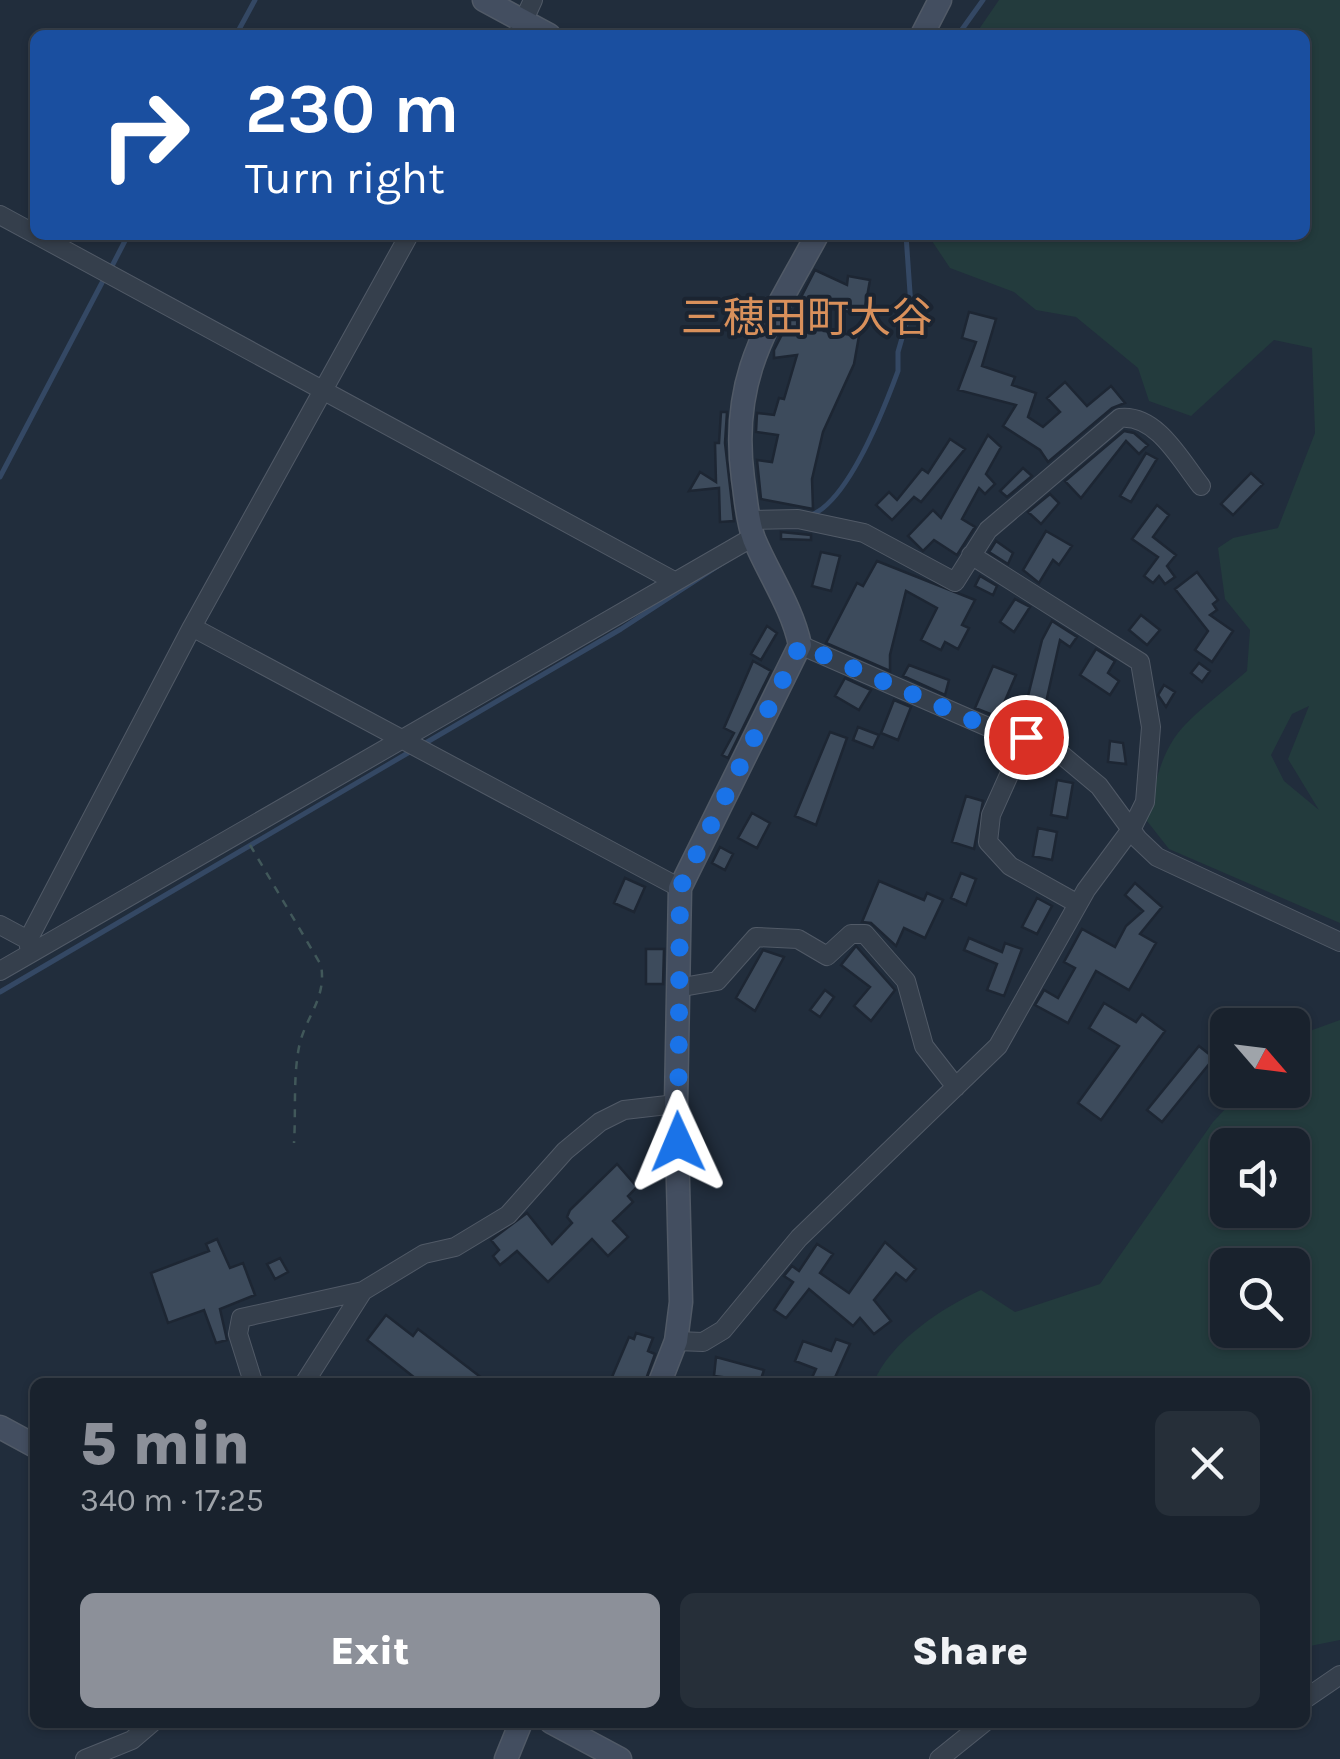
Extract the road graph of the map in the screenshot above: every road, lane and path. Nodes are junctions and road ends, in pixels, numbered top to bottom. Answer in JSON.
{"nodes":[{"id":1,"x":484,"y":0,"type":"edge"},
{"id":2,"x":940,"y":0,"type":"edge"},
{"id":3,"x":524,"y":19,"type":"edge"},
{"id":4,"x":925,"y":30,"type":"edge"},
{"id":5,"x":0,"y":216,"type":"edge"},
{"id":6,"x":30,"y":231,"type":"edge"},
{"id":7,"x":47,"y":240,"type":"edge"},
{"id":8,"x":406,"y":240,"type":"edge"},
{"id":9,"x":813,"y":240,"type":"edge"},
{"id":10,"x":322,"y":392,"type":"junction"},
{"id":11,"x":1201,"y":486,"type":"dead end"},
{"id":12,"x":751,"y":529,"type":"junction"},
{"id":13,"x":971,"y":555,"type":"junction"},
{"id":14,"x":674,"y":581,"type":"junction"},
{"id":15,"x":192,"y":627,"type":"junction"},
{"id":16,"x":800,"y":645,"type":"junction"},
{"id":17,"x":1026,"y":737,"type":"junction"},
{"id":18,"x":404,"y":740,"type":"junction"},
{"id":19,"x":1132,"y":828,"type":"junction"},
{"id":20,"x":242,"y":830,"type":"junction"},
{"id":21,"x":680,"y":888,"type":"junction"},
{"id":22,"x":1078,"y":904,"type":"junction"},
{"id":23,"x":0,"y":925,"type":"edge"},
{"id":24,"x":1340,"y":942,"type":"edge"},
{"id":25,"x":29,"y":947,"type":"junction"},
{"id":26,"x":0,"y":971,"type":"edge"},
{"id":27,"x":677,"y":988,"type":"junction"},
{"id":28,"x":956,"y":1087,"type":"junction"},
{"id":29,"x":676,"y":1104,"type":"junction"},
{"id":30,"x":294,"y":1143,"type":"dead end"},
{"id":31,"x":363,"y":1291,"type":"junction"},
{"id":32,"x":676,"y":1341,"type":"junction"},
{"id":33,"x":252,"y":1378,"type":"edge"},
{"id":34,"x":309,"y":1378,"type":"edge"},
{"id":35,"x":662,"y":1378,"type":"edge"},
{"id":36,"x":0,"y":1427,"type":"edge"},
{"id":37,"x":30,"y":1443,"type":"edge"},
{"id":38,"x":1340,"y":1676,"type":"edge"},
{"id":39,"x":1310,"y":1697,"type":"edge"},
{"id":40,"x":146,"y":1728,"type":"edge"},
{"id":41,"x":519,"y":1728,"type":"edge"},
{"id":42,"x":562,"y":1728,"type":"edge"},
{"id":43,"x":978,"y":1728,"type":"edge"},
{"id":44,"x":85,"y":1759,"type":"edge"},
{"id":45,"x":506,"y":1759,"type":"edge"},
{"id":46,"x":620,"y":1759,"type":"edge"},
{"id":47,"x":939,"y":1759,"type":"edge"}],
"edges":[{"from":1,"to":3,"type":"main road"},
{"from":2,"to":4,"type":"main road"},
{"from":5,"to":6,"type":"street"},
{"from":7,"to":10,"type":"street"},
{"from":8,"to":10,"type":"street"},
{"from":9,"to":12,"type":"main road"},
{"from":10,"to":14,"type":"street"},
{"from":10,"to":15,"type":"street"},
{"from":11,"to":13,"type":"street"},
{"from":12,"to":13,"type":"street"},
{"from":12,"to":14,"type":"street"},
{"from":12,"to":16,"type":"main road"},
{"from":13,"to":19,"type":"street"},
{"from":14,"to":18,"type":"street"},
{"from":15,"to":18,"type":"street"},
{"from":15,"to":25,"type":"street"},
{"from":16,"to":17,"type":"street"},
{"from":16,"to":21,"type":"main road"},
{"from":17,"to":19,"type":"street"},
{"from":17,"to":22,"type":"street"},
{"from":18,"to":20,"type":"street"},
{"from":18,"to":21,"type":"street"},
{"from":19,"to":22,"type":"street"},
{"from":19,"to":24,"type":"street"},
{"from":20,"to":25,"type":"street"},
{"from":20,"to":30,"type":"path"},
{"from":21,"to":27,"type":"main road"},
{"from":22,"to":28,"type":"street"},
{"from":23,"to":25,"type":"street"},
{"from":25,"to":26,"type":"street"},
{"from":27,"to":28,"type":"street"},
{"from":27,"to":29,"type":"main road"},
{"from":28,"to":32,"type":"street"},
{"from":29,"to":31,"type":"street"},
{"from":29,"to":32,"type":"main road"},
{"from":31,"to":33,"type":"street"},
{"from":31,"to":34,"type":"street"},
{"from":32,"to":35,"type":"main road"},
{"from":36,"to":37,"type":"main road"},
{"from":38,"to":39,"type":"street"},
{"from":40,"to":44,"type":"street"},
{"from":41,"to":45,"type":"main road"},
{"from":42,"to":46,"type":"main road"},
{"from":43,"to":47,"type":"street"}]}
